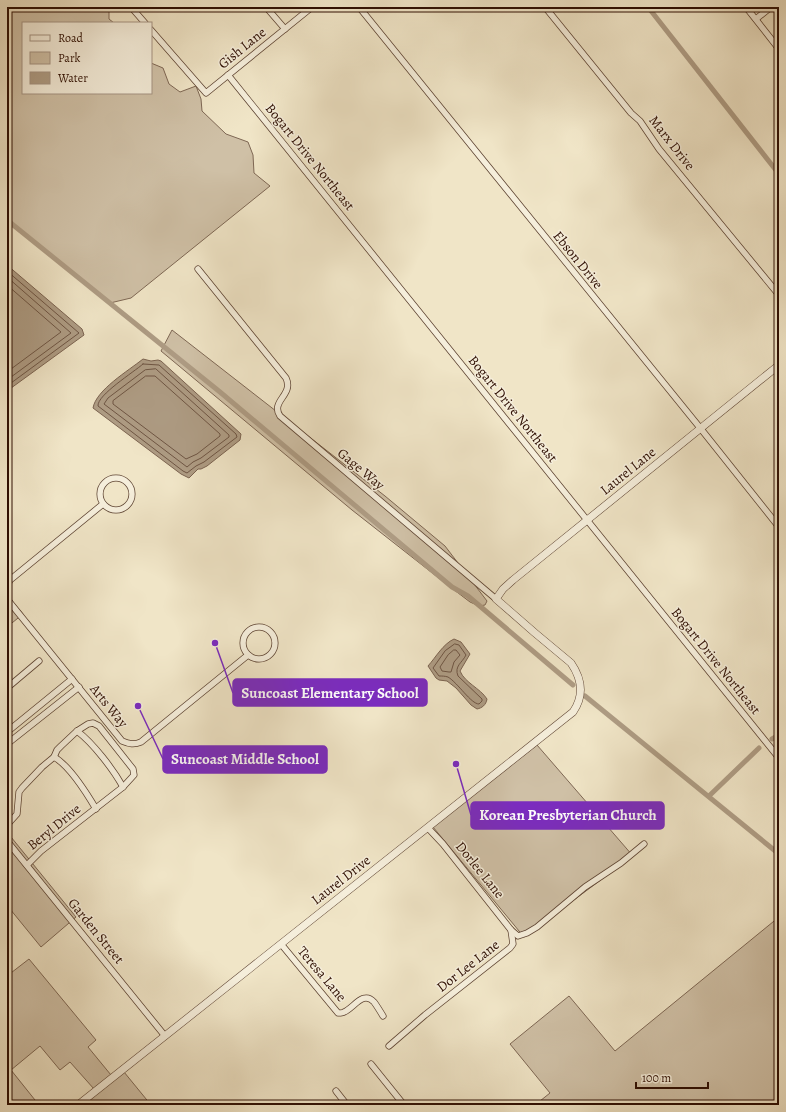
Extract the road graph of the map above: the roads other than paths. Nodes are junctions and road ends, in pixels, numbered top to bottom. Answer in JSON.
{"nodes":[{"id":1,"x":131,"y":7,"type":"edge"},
{"id":2,"x":266,"y":7,"type":"edge"},
{"id":3,"x":312,"y":7,"type":"edge"},
{"id":4,"x":359,"y":7,"type":"edge"},
{"id":5,"x":545,"y":7,"type":"edge"},
{"id":6,"x":746,"y":7,"type":"edge"},
{"id":7,"x":771,"y":7,"type":"edge"},
{"id":8,"x":756,"y":19,"type":"junction"},
{"id":9,"x":144,"y":22,"type":"edge"},
{"id":10,"x":285,"y":29,"type":"junction"},
{"id":11,"x":152,"y":31,"type":"edge"},
{"id":12,"x":779,"y":49,"type":"edge"},
{"id":13,"x":228,"y":75,"type":"junction"},
{"id":14,"x":198,"y":269,"type":"dead end"},
{"id":15,"x":779,"y":295,"type":"edge"},
{"id":16,"x":779,"y":366,"type":"edge"},
{"id":17,"x":701,"y":429,"type":"junction"},
{"id":18,"x":103,"y":504,"type":"junction"},
{"id":19,"x":586,"y":520,"type":"junction"},
{"id":20,"x":779,"y":527,"type":"edge"},
{"id":21,"x":7,"y":586,"type":"edge"},
{"id":22,"x":7,"y":599,"type":"edge"},
{"id":23,"x":496,"y":599,"type":"junction"},
{"id":24,"x":248,"y":655,"type":"junction"},
{"id":25,"x":566,"y":659,"type":"joint"},
{"id":26,"x":39,"y":662,"type":"dead end"},
{"id":27,"x":72,"y":679,"type":"junction"},
{"id":28,"x":78,"y":687,"type":"junction"},
{"id":29,"x":7,"y":688,"type":"edge"},
{"id":30,"x":77,"y":731,"type":"junction"},
{"id":31,"x":7,"y":732,"type":"edge"},
{"id":32,"x":7,"y":744,"type":"edge"},
{"id":33,"x":777,"y":752,"type":"edge"},
{"id":34,"x":54,"y":757,"type":"junction"},
{"id":35,"x":779,"y":758,"type":"edge"},
{"id":36,"x":123,"y":787,"type":"junction"},
{"id":37,"x":96,"y":809,"type":"junction"},
{"id":38,"x":7,"y":825,"type":"edge"},
{"id":39,"x":428,"y":828,"type":"junction"},
{"id":40,"x":7,"y":841,"type":"edge"},
{"id":41,"x":644,"y":844,"type":"dead end"},
{"id":42,"x":27,"y":865,"type":"junction"},
{"id":43,"x":511,"y":930,"type":"junction"},
{"id":44,"x":281,"y":944,"type":"junction"},
{"id":45,"x":383,"y":1016,"type":"dead end"},
{"id":46,"x":165,"y":1036,"type":"junction"},
{"id":47,"x":389,"y":1046,"type":"dead end"},
{"id":48,"x":371,"y":1064,"type":"dead end"},
{"id":49,"x":336,"y":1091,"type":"dead end"},
{"id":50,"x":78,"y":1105,"type":"edge"},
{"id":51,"x":347,"y":1105,"type":"edge"},
{"id":52,"x":404,"y":1105,"type":"edge"}],
"edges":[{"from":1,"to":9,"type":"street"},
{"from":2,"to":10,"type":"street"},
{"from":3,"to":10,"type":"street","name":"Gish Lane"},
{"from":4,"to":17,"type":"street","name":"Ebson Drive"},
{"from":5,"to":15,"type":"street","name":"Marx Drive"},
{"from":6,"to":8,"type":"street"},
{"from":7,"to":8,"type":"street"},
{"from":8,"to":12,"type":"street"},
{"from":10,"to":13,"type":"street","name":"Gish Lane"},
{"from":11,"to":13,"type":"street","name":"Gish Lane"},
{"from":13,"to":19,"type":"street","name":"Bogart Drive Northeast"},
{"from":14,"to":23,"type":"street","name":"Gage Way"},
{"from":16,"to":17,"type":"street","name":"Laurel Lane"},
{"from":17,"to":19,"type":"street","name":"Laurel Lane"},
{"from":17,"to":20,"type":"street","name":"Ebson Drive"},
{"from":18,"to":18,"type":"street"},
{"from":18,"to":21,"type":"street"},
{"from":19,"to":23,"type":"street","name":"Laurel Lane"},
{"from":19,"to":33,"type":"street","name":"Bogart Drive Northeast"},
{"from":22,"to":27,"type":"street","name":"Arts Way"},
{"from":23,"to":25,"type":"street","name":"Gage Way"},
{"from":24,"to":24,"type":"street"},
{"from":24,"to":28,"type":"street","name":"Arts Way"},
{"from":25,"to":39,"type":"street","name":"Laurel Drive"},
{"from":26,"to":29,"type":"street"},
{"from":27,"to":28,"type":"street","name":"Arts Way"},
{"from":27,"to":31,"type":"street"},
{"from":28,"to":32,"type":"street"},
{"from":30,"to":34,"type":"street","name":"Beryl Drive"},
{"from":30,"to":36,"type":"street"},
{"from":30,"to":36,"type":"street","name":"Beryl Drive"},
{"from":33,"to":35,"type":"street","name":"Bogart Drive Northeast"},
{"from":34,"to":37,"type":"street","name":"Beryl Drive"},
{"from":34,"to":38,"type":"street","name":"Beryl Drive"},
{"from":36,"to":37,"type":"street","name":"Beryl Drive"},
{"from":37,"to":42,"type":"street","name":"Beryl Drive"},
{"from":39,"to":43,"type":"street","name":"Dorlee Lane"},
{"from":39,"to":44,"type":"street","name":"Laurel Drive"},
{"from":40,"to":42,"type":"street","name":"Garden Street"},
{"from":41,"to":43,"type":"street","name":"Dor Lee Lane"},
{"from":42,"to":46,"type":"street","name":"Garden Street"},
{"from":43,"to":47,"type":"street","name":"Dor Lee Lane"},
{"from":44,"to":45,"type":"street","name":"Teresa Lane"},
{"from":44,"to":46,"type":"street","name":"Laurel Drive"},
{"from":46,"to":50,"type":"street","name":"Laurel Drive"},
{"from":48,"to":52,"type":"street"},
{"from":49,"to":51,"type":"street"}]}
